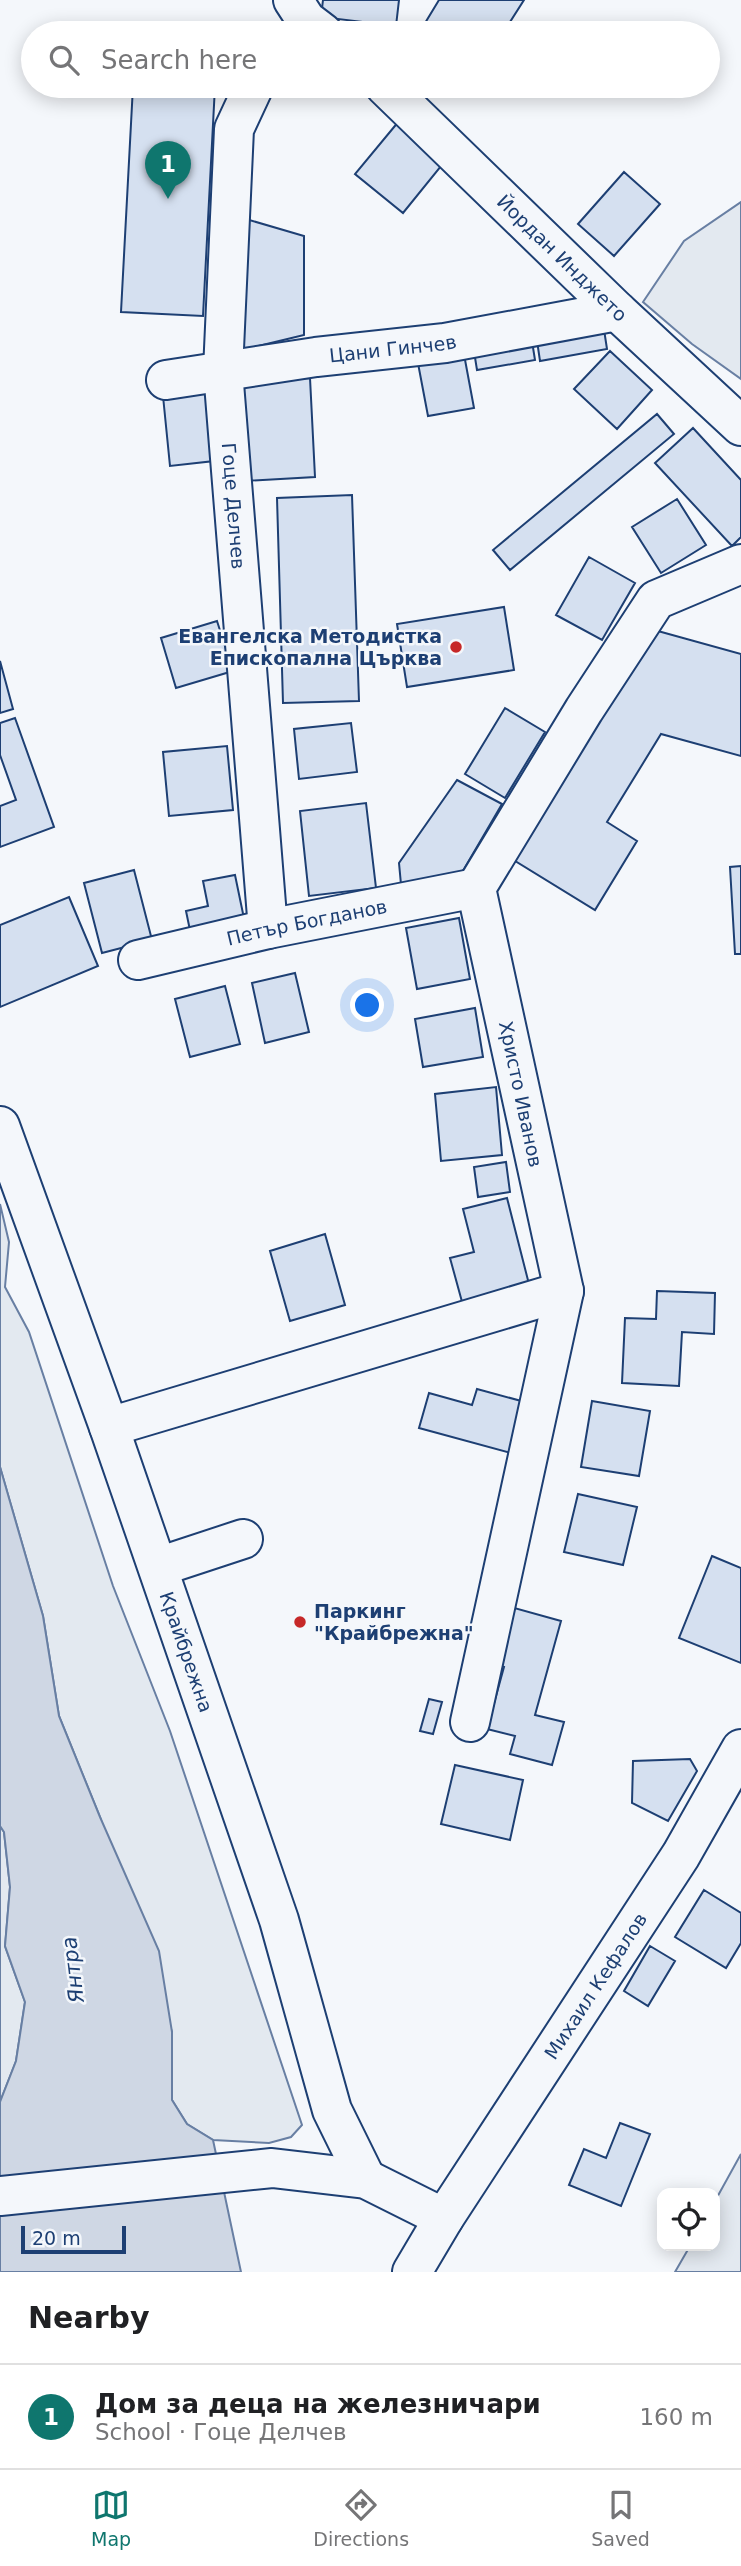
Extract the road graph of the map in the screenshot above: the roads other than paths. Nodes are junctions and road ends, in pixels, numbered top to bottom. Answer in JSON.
{"nodes":[{"id":1,"x":248,"y":98,"type":"edge"},
{"id":2,"x":397,"y":98,"type":"edge"},
{"id":3,"x":617,"y":312,"type":"junction"},
{"id":4,"x":223,"y":371,"type":"junction"},
{"id":5,"x":166,"y":380,"type":"dead end"},
{"id":6,"x":741,"y":426,"type":"edge"},
{"id":7,"x":741,"y":565,"type":"edge"},
{"id":8,"x":476,"y":888,"type":"junction"},
{"id":9,"x":268,"y":929,"type":"junction"},
{"id":10,"x":138,"y":960,"type":"dead end"},
{"id":11,"x":0,"y":1126,"type":"edge"},
{"id":12,"x":564,"y":1291,"type":"junction"},
{"id":13,"x":109,"y":1427,"type":"junction"},
{"id":14,"x":243,"y":1539,"type":"dead end"},
{"id":15,"x":158,"y":1567,"type":"junction"},
{"id":16,"x":470,"y":1722,"type":"dead end"},
{"id":17,"x":741,"y":1749,"type":"edge"},
{"id":18,"x":366,"y":2179,"type":"junction"},
{"id":19,"x":0,"y":2196,"type":"edge"},
{"id":20,"x":444,"y":2218,"type":"junction"},
{"id":21,"x":412,"y":2272,"type":"edge"}],
"edges":[{"from":1,"to":4,"type":"street","name":"Гоце Делчев"},
{"from":2,"to":3,"type":"street","name":"Йордан Инджето"},
{"from":3,"to":4,"type":"street","name":"Цани Гинчев"},
{"from":3,"to":6,"type":"street","name":"Йордан Инджето"},
{"from":4,"to":5,"type":"street","name":"Цани Гинчев"},
{"from":4,"to":9,"type":"street","name":"Гоце Делчев"},
{"from":7,"to":8,"type":"street"},
{"from":8,"to":9,"type":"street","name":"Петър Богданов"},
{"from":8,"to":12,"type":"street","name":"Христо Иванов"},
{"from":9,"to":10,"type":"street","name":"Петър Богданов"},
{"from":11,"to":13,"type":"street","name":"Крайбрежна"},
{"from":12,"to":13,"type":"street"},
{"from":12,"to":16,"type":"street","name":"Христо Иванов"},
{"from":13,"to":15,"type":"street","name":"Крайбрежна"},
{"from":14,"to":15,"type":"street"},
{"from":15,"to":18,"type":"street","name":"Крайбрежна"},
{"from":17,"to":20,"type":"street","name":"Михаил Кефалов"},
{"from":18,"to":19,"type":"street"},
{"from":18,"to":20,"type":"street"},
{"from":20,"to":21,"type":"street","name":"Михаил Кефалов"}]}
